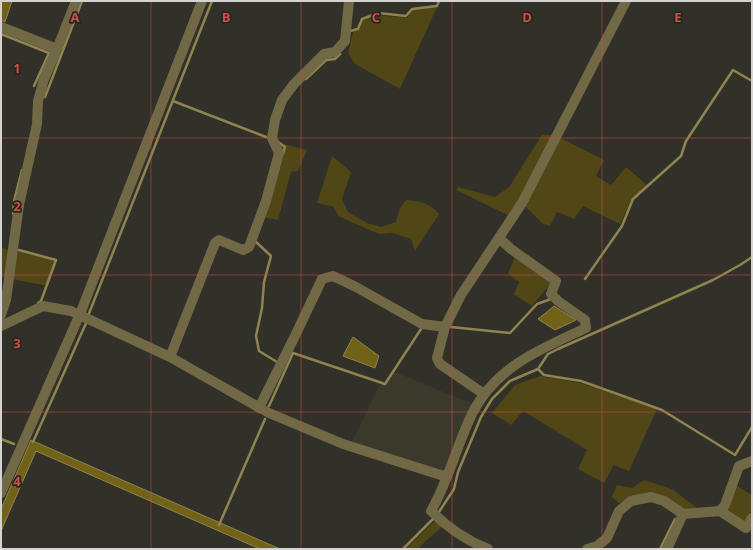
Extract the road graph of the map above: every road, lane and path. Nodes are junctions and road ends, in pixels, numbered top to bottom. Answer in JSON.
{"nodes":[{"id":1,"x":76,"y":1,"type":"edge"},
{"id":2,"x":202,"y":1,"type":"edge"},
{"id":3,"x":349,"y":1,"type":"edge"},
{"id":4,"x":626,"y":1,"type":"edge"},
{"id":5,"x":1,"y":27,"type":"edge"},
{"id":6,"x":58,"y":49,"type":"junction"},
{"id":7,"x":499,"y":238,"type":"junction"},
{"id":8,"x":80,"y":314,"type":"junction"},
{"id":9,"x":1,"y":315,"type":"edge"},
{"id":10,"x":1,"y":326,"type":"edge"},
{"id":11,"x":445,"y":327,"type":"junction"},
{"id":12,"x":170,"y":357,"type":"junction"},
{"id":13,"x":484,"y":394,"type":"junction"},
{"id":14,"x":259,"y":408,"type":"junction"},
{"id":15,"x":752,"y":460,"type":"edge"},
{"id":16,"x":447,"y":477,"type":"junction"},
{"id":17,"x":1,"y":493,"type":"edge"},
{"id":18,"x":720,"y":511,"type":"junction"},
{"id":19,"x":683,"y":514,"type":"junction"},
{"id":20,"x":752,"y":518,"type":"edge"},
{"id":21,"x":488,"y":549,"type":"edge"},
{"id":22,"x":587,"y":549,"type":"edge"},
{"id":23,"x":667,"y":549,"type":"edge"}],
"edges":[{"from":1,"to":6,"type":"street"},
{"from":2,"to":8,"type":"street"},
{"from":3,"to":12,"type":"street"},
{"from":4,"to":7,"type":"street"},
{"from":5,"to":6,"type":"street"},
{"from":6,"to":9,"type":"street"},
{"from":7,"to":11,"type":"street"},
{"from":7,"to":13,"type":"street"},
{"from":8,"to":10,"type":"street"},
{"from":8,"to":12,"type":"street"},
{"from":8,"to":17,"type":"street"},
{"from":11,"to":13,"type":"street"},
{"from":11,"to":14,"type":"street"},
{"from":12,"to":14,"type":"street"},
{"from":13,"to":16,"type":"street"},
{"from":14,"to":16,"type":"street"},
{"from":15,"to":18,"type":"street"},
{"from":16,"to":21,"type":"street"},
{"from":18,"to":19,"type":"street"},
{"from":18,"to":20,"type":"street"},
{"from":19,"to":22,"type":"street"},
{"from":19,"to":23,"type":"street"}]}
